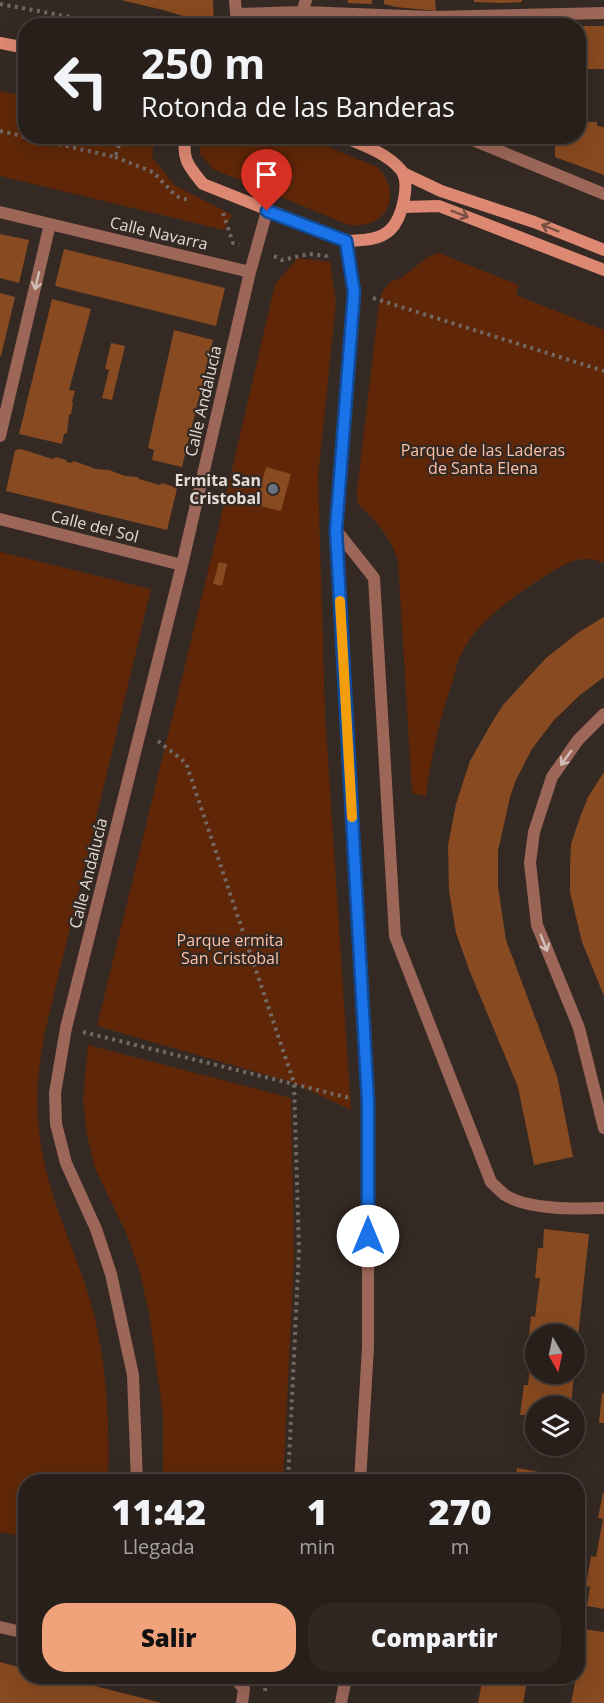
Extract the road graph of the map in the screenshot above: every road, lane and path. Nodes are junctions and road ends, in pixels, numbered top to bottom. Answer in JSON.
{"nodes":[{"id":1,"x":236,"y":0,"type":"edge"},
{"id":2,"x":0,"y":4,"type":"edge"},
{"id":3,"x":304,"y":6,"type":"edge"},
{"id":4,"x":604,"y":13,"type":"edge"},
{"id":5,"x":76,"y":18,"type":"edge"},
{"id":6,"x":237,"y":18,"type":"edge"},
{"id":7,"x":247,"y":18,"type":"edge"},
{"id":8,"x":0,"y":43,"type":"edge"},
{"id":9,"x":18,"y":46,"type":"edge"},
{"id":10,"x":0,"y":131,"type":"edge"},
{"id":11,"x":18,"y":135,"type":"edge"},
{"id":12,"x":58,"y":144,"type":"edge"},
{"id":13,"x":119,"y":144,"type":"edge"},
{"id":14,"x":184,"y":144,"type":"edge"},
{"id":15,"x":364,"y":144,"type":"edge"},
{"id":16,"x":482,"y":144,"type":"edge"},
{"id":17,"x":115,"y":157,"type":"junction"},
{"id":18,"x":403,"y":173,"type":"junction"},
{"id":19,"x":604,"y":194,"type":"edge"},
{"id":20,"x":195,"y":203,"type":"dead end"},
{"id":21,"x":403,"y":207,"type":"junction"},
{"id":22,"x":214,"y":210,"type":"dead end"},
{"id":23,"x":267,"y":211,"type":"junction"},
{"id":24,"x":0,"y":212,"type":"edge"},
{"id":25,"x":50,"y":224,"type":"junction"},
{"id":26,"x":346,"y":241,"type":"junction"},
{"id":27,"x":256,"y":249,"type":"junction"},
{"id":28,"x":604,"y":250,"type":"edge"},
{"id":29,"x":330,"y":265,"type":"dead end"},
{"id":30,"x":604,"y":270,"type":"edge"},
{"id":31,"x":250,"y":272,"type":"junction"},
{"id":32,"x":354,"y":292,"type":"junction"},
{"id":33,"x":604,"y":371,"type":"edge"},
{"id":34,"x":0,"y":436,"type":"edge"},
{"id":35,"x":0,"y":519,"type":"edge"},
{"id":36,"x":336,"y":530,"type":"junction"},
{"id":37,"x":182,"y":566,"type":"junction"},
{"id":38,"x":604,"y":714,"type":"edge"},
{"id":39,"x":141,"y":728,"type":"junction"},
{"id":40,"x":66,"y":1028,"type":"junction"},
{"id":41,"x":294,"y":1083,"type":"junction"},
{"id":42,"x":368,"y":1102,"type":"junction"},
{"id":43,"x":604,"y":1128,"type":"edge"},
{"id":44,"x":604,"y":1209,"type":"edge"},
{"id":45,"x":137,"y":1474,"type":"edge"},
{"id":46,"x":288,"y":1474,"type":"edge"},
{"id":47,"x":360,"y":1474,"type":"edge"},
{"id":48,"x":0,"y":1627,"type":"edge"},
{"id":49,"x":18,"y":1631,"type":"edge"},
{"id":50,"x":240,"y":1684,"type":"edge"},
{"id":51,"x":345,"y":1684,"type":"edge"},
{"id":52,"x":243,"y":1703,"type":"edge"},
{"id":53,"x":341,"y":1703,"type":"edge"}],
"edges":[{"from":1,"to":6,"type":"street"},
{"from":2,"to":5,"type":"path"},
{"from":3,"to":4,"type":"street"},
{"from":3,"to":7,"type":"street"},
{"from":8,"to":9,"type":"street"},
{"from":10,"to":11,"type":"path"},
{"from":12,"to":17,"type":"path"},
{"from":13,"to":17,"type":"path"},
{"from":14,"to":23,"type":"street"},
{"from":15,"to":18,"type":"street"},
{"from":16,"to":19,"type":"street"},
{"from":17,"to":20,"type":"path"},
{"from":18,"to":21,"type":"street"},
{"from":28,"to":18,"type":"street","one_way":true},
{"from":21,"to":26,"type":"street"},
{"from":21,"to":30,"type":"street","one_way":true},
{"from":22,"to":27,"type":"path"},
{"from":23,"to":26,"type":"street"},
{"from":23,"to":27,"type":"street"},
{"from":24,"to":25,"type":"street","name":"Calle Navarra"},
{"from":25,"to":31,"type":"street","name":"Calle Navarra"},
{"from":25,"to":34,"type":"street","one_way":true},
{"from":26,"to":32,"type":"street"},
{"from":27,"to":29,"type":"path"},
{"from":27,"to":31,"type":"street"},
{"from":31,"to":37,"type":"street","name":"Calle Andalucía"},
{"from":32,"to":33,"type":"path"},
{"from":32,"to":36,"type":"street"},
{"from":35,"to":37,"type":"street","name":"Calle del Sol"},
{"from":36,"to":42,"type":"street"},
{"from":36,"to":44,"type":"street"},
{"from":37,"to":39,"type":"street","name":"Calle Andalucía"},
{"from":38,"to":43,"type":"street","one_way":true},
{"from":39,"to":40,"type":"street","name":"Calle Andalucía"},
{"from":39,"to":41,"type":"path"},
{"from":40,"to":41,"type":"path"},
{"from":40,"to":45,"type":"street","name":"Calle Andalucía"},
{"from":41,"to":42,"type":"path"},
{"from":41,"to":46,"type":"path"},
{"from":42,"to":47,"type":"street"},
{"from":48,"to":49,"type":"street"},
{"from":50,"to":52,"type":"street"},
{"from":51,"to":53,"type":"street"}]}
